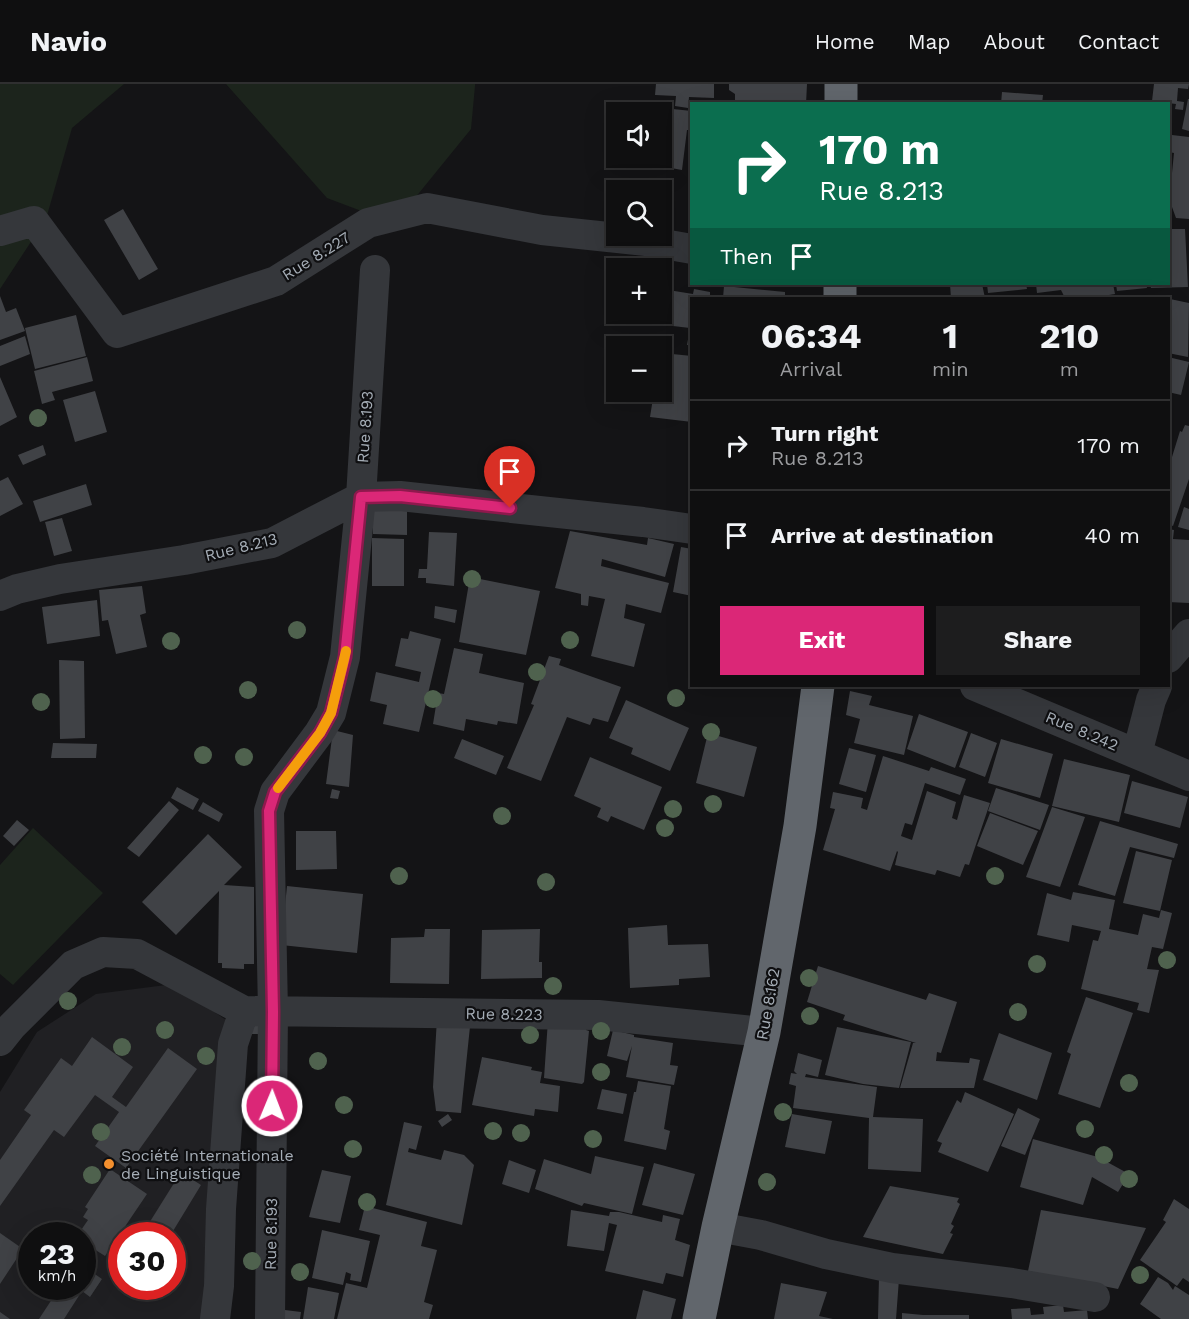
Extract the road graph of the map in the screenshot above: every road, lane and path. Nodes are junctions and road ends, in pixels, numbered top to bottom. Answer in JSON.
{"nodes":[{"id":1,"x":841,"y":84,"type":"edge"},
{"id":2,"x":841,"y":102,"type":"edge"},
{"id":3,"x":0,"y":231,"type":"edge"},
{"id":4,"x":690,"y":249,"type":"edge"},
{"id":5,"x":375,"y":270,"type":"dead end"},
{"id":6,"x":361,"y":497,"type":"junction"},
{"id":7,"x":690,"y":529,"type":"edge"},
{"id":8,"x":0,"y":597,"type":"edge"},
{"id":9,"x":1189,"y":634,"type":"edge"},
{"id":10,"x":1170,"y":656,"type":"edge"},
{"id":11,"x":819,"y":687,"type":"edge"},
{"id":12,"x":977,"y":687,"type":"edge"},
{"id":13,"x":1157,"y":687,"type":"edge"},
{"id":14,"x":1137,"y":754,"type":"junction"},
{"id":15,"x":1189,"y":776,"type":"edge"},
{"id":16,"x":259,"y":1011,"type":"junction"},
{"id":17,"x":764,"y":1032,"type":"junction"},
{"id":18,"x":0,"y":1041,"type":"edge"},
{"id":19,"x":718,"y":1227,"type":"junction"},
{"id":20,"x":1095,"y":1297,"type":"dead end"},
{"id":21,"x":215,"y":1319,"type":"edge"},
{"id":22,"x":270,"y":1319,"type":"edge"},
{"id":23,"x":699,"y":1319,"type":"edge"}],
"edges":[{"from":1,"to":2,"type":"highway"},
{"from":3,"to":4,"type":"street","name":"Rue 8.227"},
{"from":5,"to":6,"type":"street","name":"Rue 8.193"},
{"from":6,"to":7,"type":"street","name":"Rue 8.213"},
{"from":6,"to":8,"type":"street","name":"Rue 8.213"},
{"from":6,"to":16,"type":"street","name":"Rue 8.193"},
{"from":9,"to":10,"type":"street"},
{"from":11,"to":17,"type":"highway","name":"Rue 8.162"},
{"from":12,"to":14,"type":"street","name":"Rue 8.242"},
{"from":13,"to":14,"type":"street"},
{"from":14,"to":15,"type":"street","name":"Rue 8.242"},
{"from":16,"to":17,"type":"street","name":"Rue 8.223"},
{"from":16,"to":18,"type":"street","name":"Rue 8.223"},
{"from":16,"to":21,"type":"street"},
{"from":16,"to":22,"type":"street","name":"Rue 8.193"},
{"from":17,"to":19,"type":"highway","name":"Rue 8.162"},
{"from":19,"to":20,"type":"street"},
{"from":19,"to":23,"type":"highway","name":"Rue 8.162"}]}
